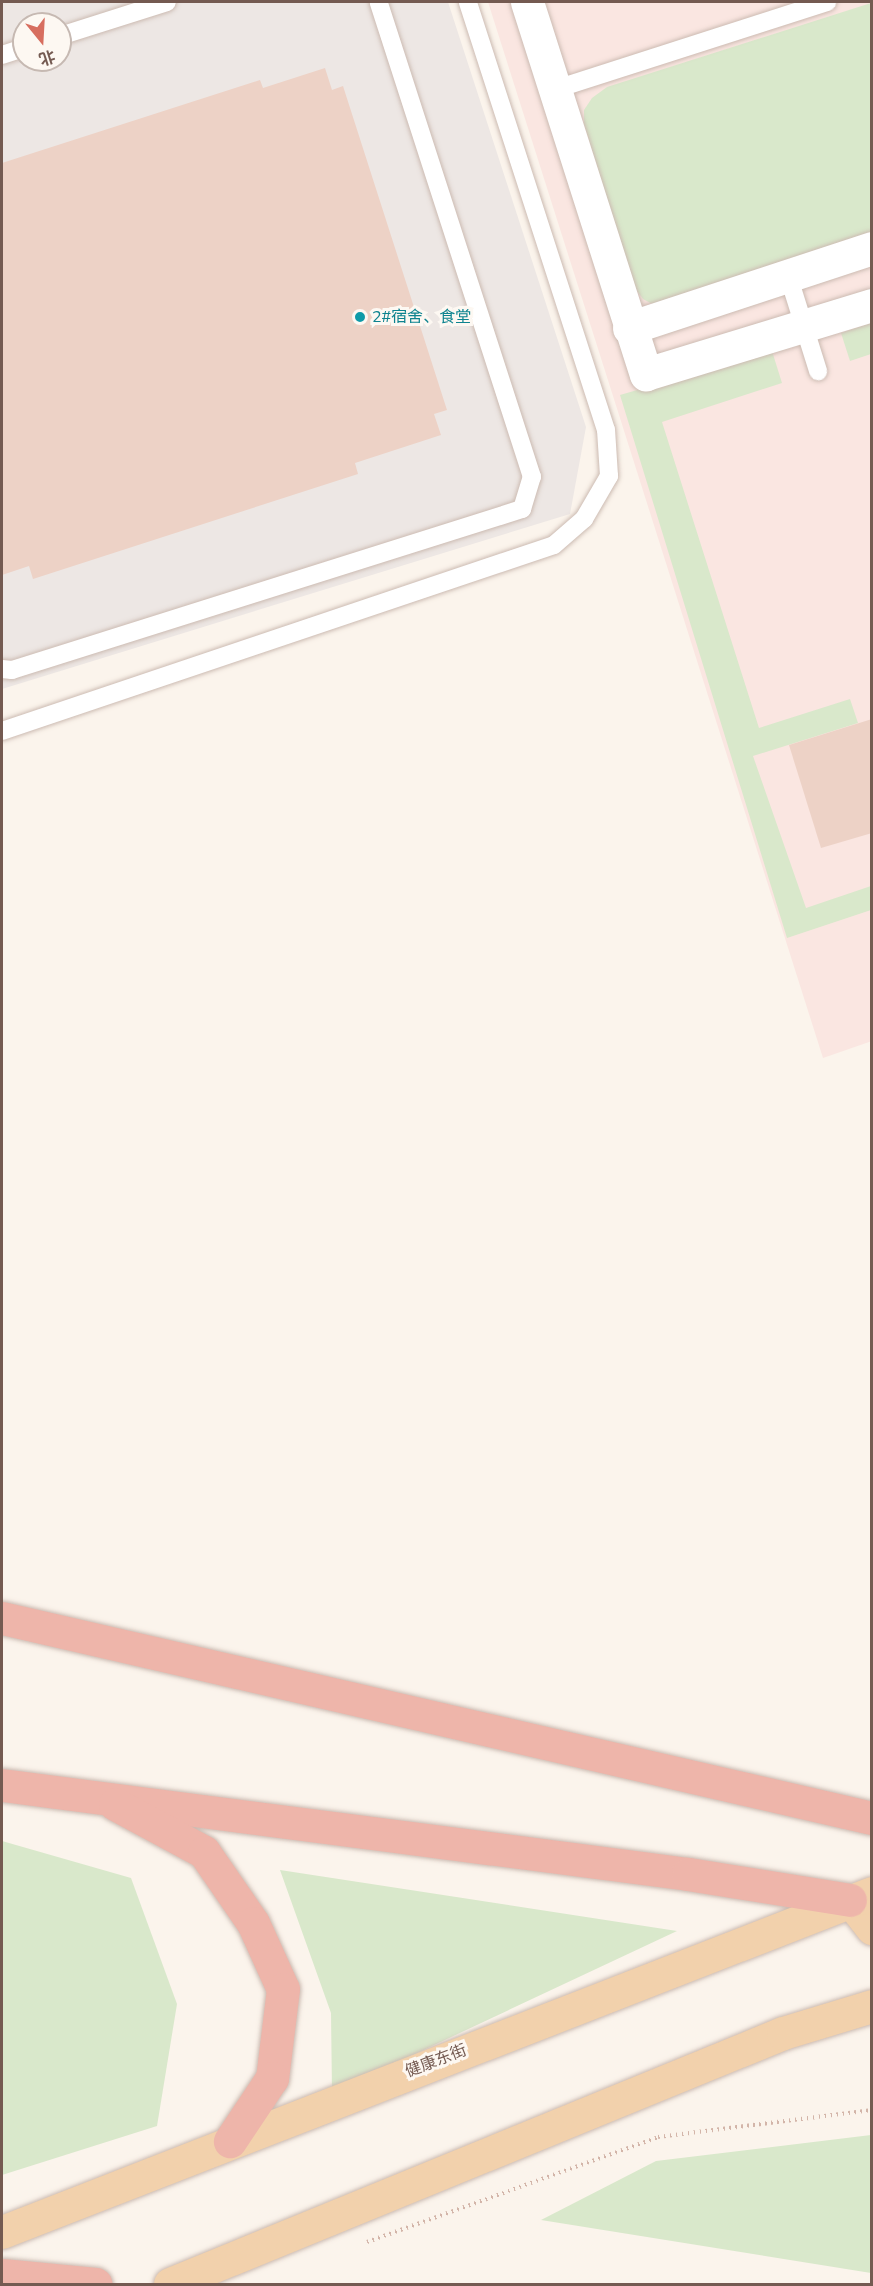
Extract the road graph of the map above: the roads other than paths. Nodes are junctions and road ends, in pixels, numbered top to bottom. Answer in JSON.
{"nodes":[{"id":1,"x":167,"y":2,"type":"edge"},
{"id":2,"x":379,"y":2,"type":"edge"},
{"id":3,"x":468,"y":2,"type":"edge"},
{"id":4,"x":527,"y":2,"type":"edge"},
{"id":5,"x":827,"y":2,"type":"edge"},
{"id":6,"x":72,"y":32,"type":"edge"},
{"id":7,"x":556,"y":89,"type":"junction"},
{"id":8,"x":872,"y":248,"type":"edge"},
{"id":9,"x":788,"y":275,"type":"junction"},
{"id":10,"x":872,"y":305,"type":"edge"},
{"id":11,"x":804,"y":326,"type":"junction"},
{"id":12,"x":628,"y":328,"type":"junction"},
{"id":13,"x":818,"y":371,"type":"dead end"},
{"id":14,"x":2,"y":669,"type":"edge"},
{"id":15,"x":2,"y":731,"type":"edge"},
{"id":16,"x":2,"y":1618,"type":"edge"},
{"id":17,"x":2,"y":1785,"type":"edge"},
{"id":18,"x":98,"y":1795,"type":"junction"},
{"id":19,"x":872,"y":1818,"type":"edge"},
{"id":20,"x":861,"y":1897,"type":"edge"},
{"id":21,"x":872,"y":1928,"type":"edge"},
{"id":22,"x":872,"y":2006,"type":"edge"},
{"id":23,"x":230,"y":2141,"type":"junction"},
{"id":24,"x":2,"y":2232,"type":"edge"},
{"id":25,"x":2,"y":2275,"type":"edge"},
{"id":26,"x":96,"y":2284,"type":"edge"},
{"id":27,"x":170,"y":2284,"type":"edge"}],
"edges":[{"from":1,"to":6,"type":"lane"},
{"from":2,"to":14,"type":"lane"},
{"from":3,"to":15,"type":"lane"},
{"from":4,"to":7,"type":"street"},
{"from":5,"to":7,"type":"lane"},
{"from":7,"to":12,"type":"street"},
{"from":8,"to":9,"type":"street"},
{"from":9,"to":11,"type":"lane"},
{"from":9,"to":12,"type":"street"},
{"from":10,"to":11,"type":"street"},
{"from":11,"to":12,"type":"street"},
{"from":11,"to":13,"type":"lane"},
{"from":16,"to":19,"type":"highway"},
{"from":17,"to":18,"type":"highway"},
{"from":18,"to":20,"type":"highway"},
{"from":18,"to":23,"type":"highway"},
{"from":20,"to":21,"type":"main road"},
{"from":20,"to":23,"type":"main road","name":"健康东街"},
{"from":22,"to":27,"type":"main road"},
{"from":23,"to":24,"type":"main road","name":"健康东街"},
{"from":25,"to":26,"type":"highway"}]}
